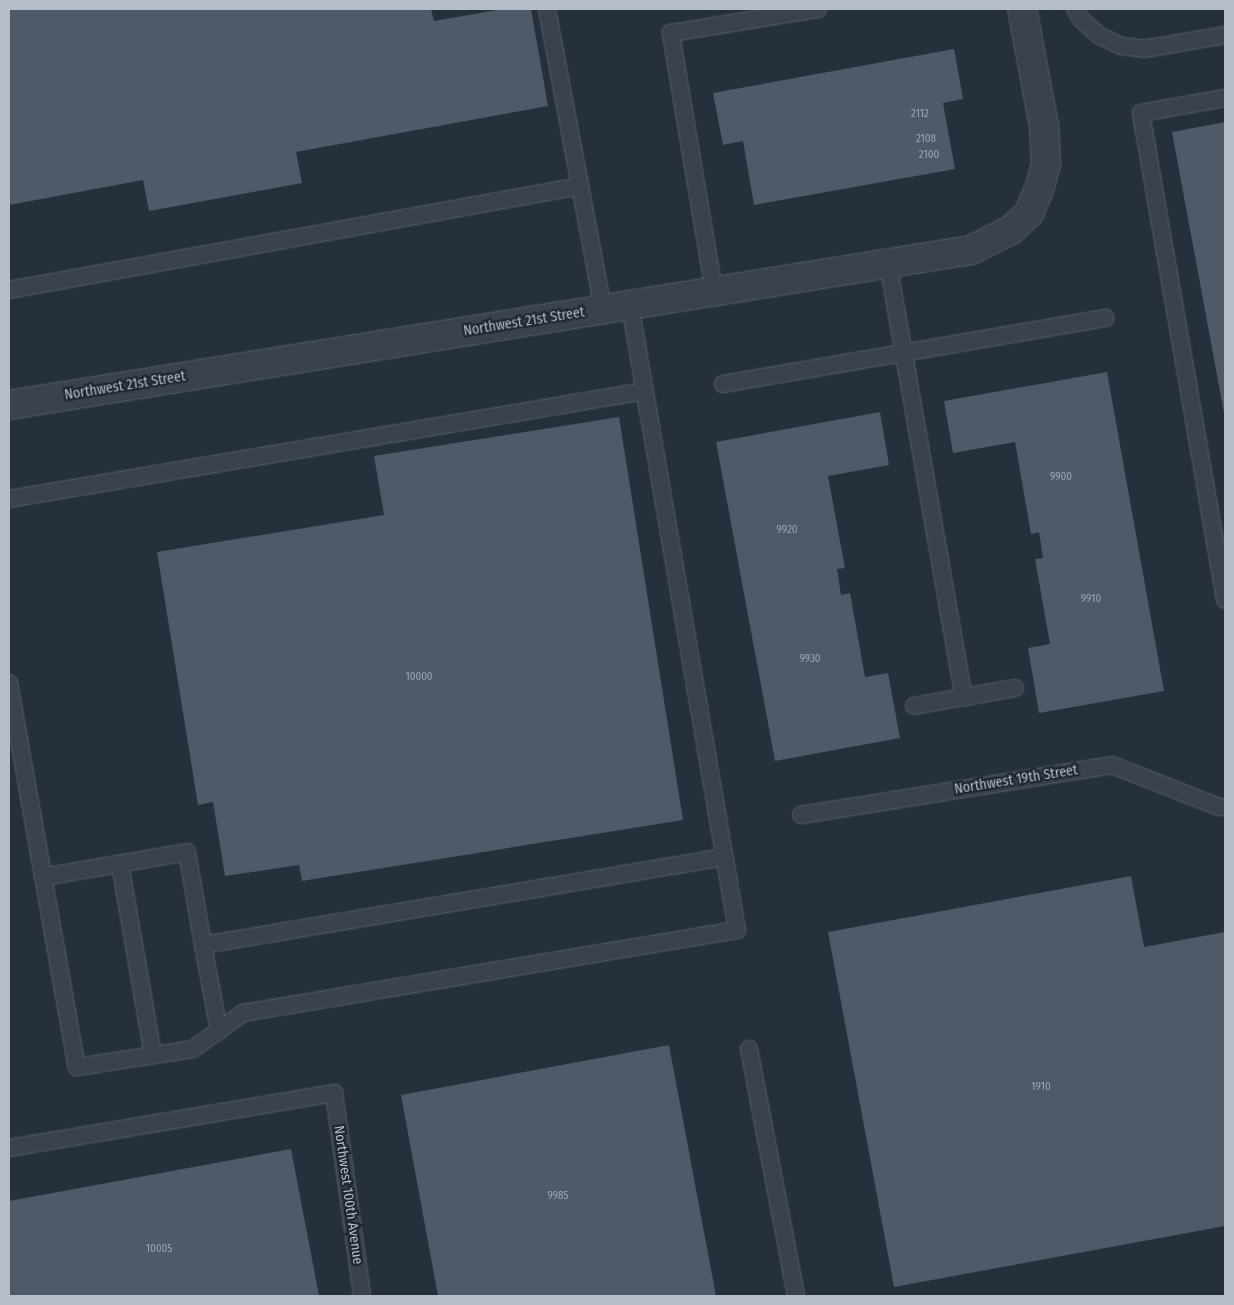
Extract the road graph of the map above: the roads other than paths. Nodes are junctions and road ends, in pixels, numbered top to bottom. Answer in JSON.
{"nodes":[{"id":1,"x":547,"y":9,"type":"edge"},
{"id":2,"x":818,"y":9,"type":"edge"},
{"id":3,"x":1022,"y":9,"type":"edge"},
{"id":4,"x":1075,"y":9,"type":"edge"},
{"id":5,"x":1225,"y":35,"type":"edge"},
{"id":6,"x":1225,"y":98,"type":"edge"},
{"id":7,"x":580,"y":186,"type":"junction"},
{"id":8,"x":888,"y":263,"type":"junction"},
{"id":9,"x":9,"y":290,"type":"edge"},
{"id":10,"x":714,"y":291,"type":"junction"},
{"id":11,"x":630,"y":305,"type":"junction"},
{"id":12,"x":603,"y":309,"type":"junction"},
{"id":13,"x":1105,"y":318,"type":"dead end"},
{"id":14,"x":904,"y":354,"type":"junction"},
{"id":15,"x":724,"y":384,"type":"dead end"},
{"id":16,"x":645,"y":391,"type":"junction"},
{"id":17,"x":9,"y":405,"type":"edge"},
{"id":18,"x":9,"y":499,"type":"edge"},
{"id":19,"x":1225,"y":600,"type":"edge"},
{"id":20,"x":9,"y":683,"type":"edge"},
{"id":21,"x":1015,"y":688,"type":"dead end"},
{"id":22,"x":964,"y":697,"type":"junction"},
{"id":23,"x":914,"y":706,"type":"dead end"},
{"id":24,"x":1225,"y":807,"type":"edge"},
{"id":25,"x":801,"y":815,"type":"dead end"},
{"id":26,"x":725,"y":857,"type":"junction"},
{"id":27,"x":120,"y":864,"type":"junction"},
{"id":28,"x":43,"y":877,"type":"junction"},
{"id":29,"x":203,"y":945,"type":"junction"},
{"id":30,"x":219,"y":1031,"type":"junction"},
{"id":31,"x":749,"y":1049,"type":"dead end"},
{"id":32,"x":153,"y":1055,"type":"junction"},
{"id":33,"x":9,"y":1148,"type":"edge"},
{"id":34,"x":362,"y":1296,"type":"edge"},
{"id":35,"x":796,"y":1296,"type":"edge"}],
"edges":[{"from":1,"to":7,"type":"lane"},
{"from":2,"to":10,"type":"lane"},
{"from":3,"to":8,"type":"street","name":"Northwest 21st Street"},
{"from":4,"to":5,"type":"lane"},
{"from":6,"to":19,"type":"lane"},
{"from":7,"to":9,"type":"lane"},
{"from":7,"to":12,"type":"lane"},
{"from":8,"to":10,"type":"street","name":"Northwest 21st Street"},
{"from":8,"to":14,"type":"lane"},
{"from":10,"to":11,"type":"street","name":"Northwest 21st Street"},
{"from":11,"to":12,"type":"street","name":"Northwest 21st Street"},
{"from":11,"to":16,"type":"lane"},
{"from":12,"to":17,"type":"street","name":"Northwest 21st Street"},
{"from":13,"to":14,"type":"lane"},
{"from":14,"to":15,"type":"lane"},
{"from":14,"to":22,"type":"lane"},
{"from":16,"to":18,"type":"lane"},
{"from":16,"to":26,"type":"lane"},
{"from":20,"to":28,"type":"lane"},
{"from":21,"to":22,"type":"lane"},
{"from":22,"to":23,"type":"lane"},
{"from":24,"to":25,"type":"lane","name":"Northwest 19th Street"},
{"from":26,"to":29,"type":"lane"},
{"from":26,"to":30,"type":"lane"},
{"from":27,"to":28,"type":"lane"},
{"from":27,"to":29,"type":"lane"},
{"from":27,"to":32,"type":"lane"},
{"from":28,"to":32,"type":"lane"},
{"from":29,"to":30,"type":"lane"},
{"from":30,"to":32,"type":"lane"},
{"from":31,"to":35,"type":"lane"},
{"from":33,"to":34,"type":"lane","name":"Northwest 100th Avenue"}]}
